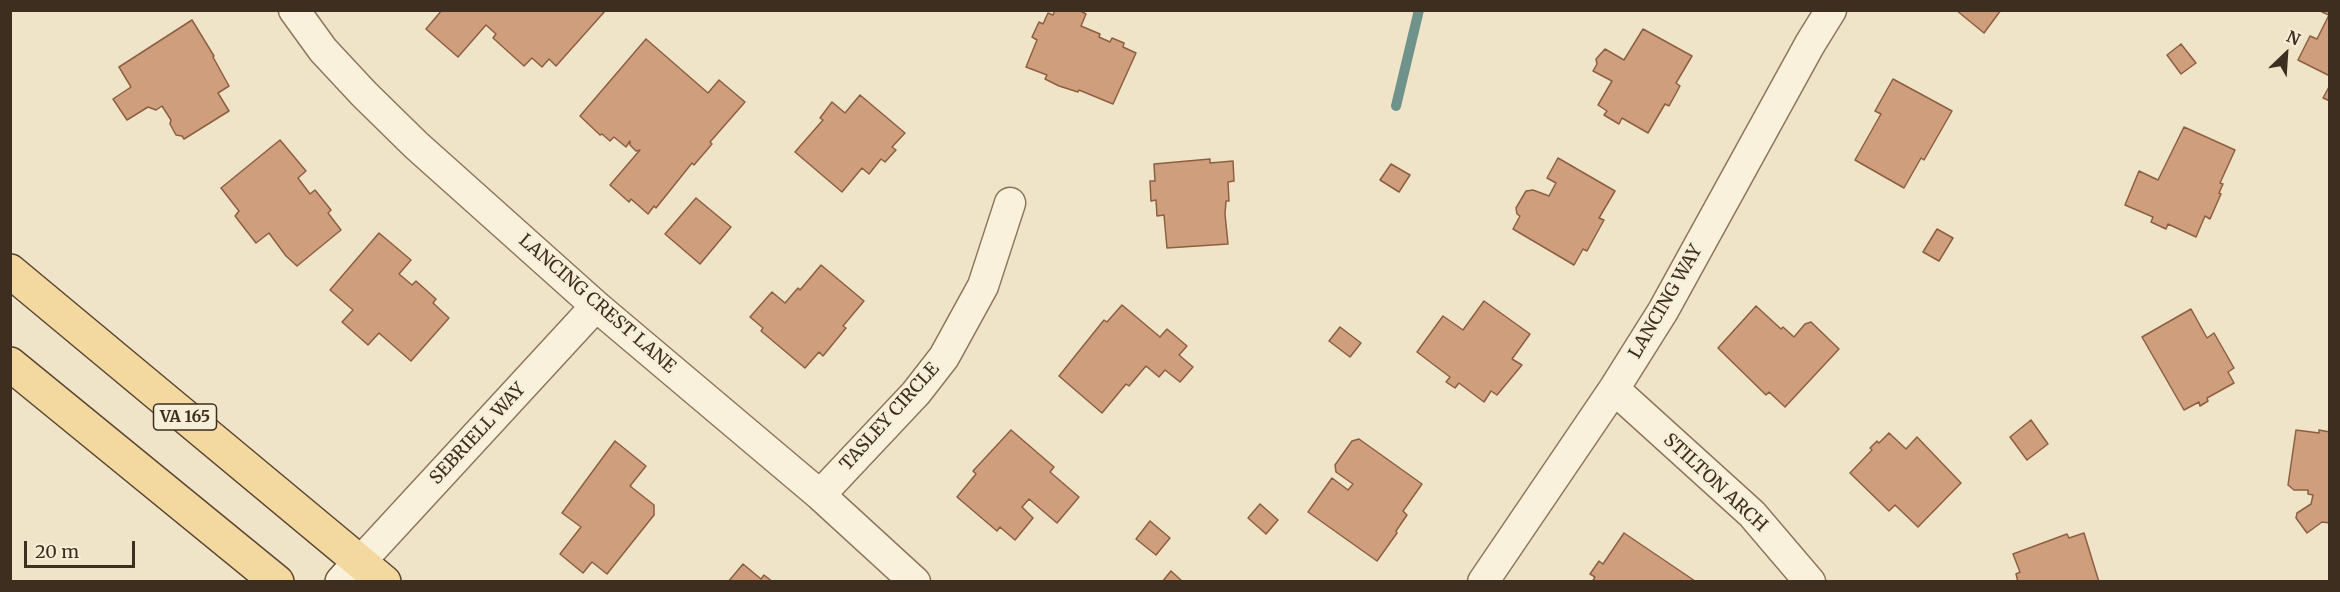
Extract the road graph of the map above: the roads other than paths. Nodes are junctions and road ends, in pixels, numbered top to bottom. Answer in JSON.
{"nodes":[{"id":1,"x":294,"y":10,"type":"edge"},
{"id":2,"x":1831,"y":10,"type":"edge"},
{"id":3,"x":1010,"y":203,"type":"dead end"},
{"id":4,"x":10,"y":272,"type":"edge"},
{"id":5,"x":596,"y":306,"type":"junction"},
{"id":6,"x":10,"y":364,"type":"edge"},
{"id":7,"x":1614,"y":389,"type":"junction"},
{"id":8,"x":820,"y":495,"type":"junction"},
{"id":9,"x":362,"y":575,"type":"edge"},
{"id":10,"x":277,"y":582,"type":"edge"},
{"id":11,"x":915,"y":582,"type":"edge"},
{"id":12,"x":1483,"y":582,"type":"edge"},
{"id":13,"x":1810,"y":582,"type":"edge"}],
"edges":[{"from":1,"to":5,"type":"street","name":"LANCING CREST LANE"},
{"from":2,"to":7,"type":"street","name":"LANCING WAY"},
{"from":3,"to":8,"type":"street","name":"TASLEY CIRCLE"},
{"from":4,"to":9,"type":"main road","number":"VA 165"},
{"from":5,"to":8,"type":"street","name":"LANCING CREST LANE"},
{"from":5,"to":9,"type":"street","name":"SEBRIELL WAY"},
{"from":6,"to":10,"type":"main road"},
{"from":7,"to":12,"type":"street","name":"LANCING WAY"},
{"from":7,"to":13,"type":"street","name":"STILTON ARCH"},
{"from":8,"to":11,"type":"street","name":"LANCING CREST LANE"}]}
